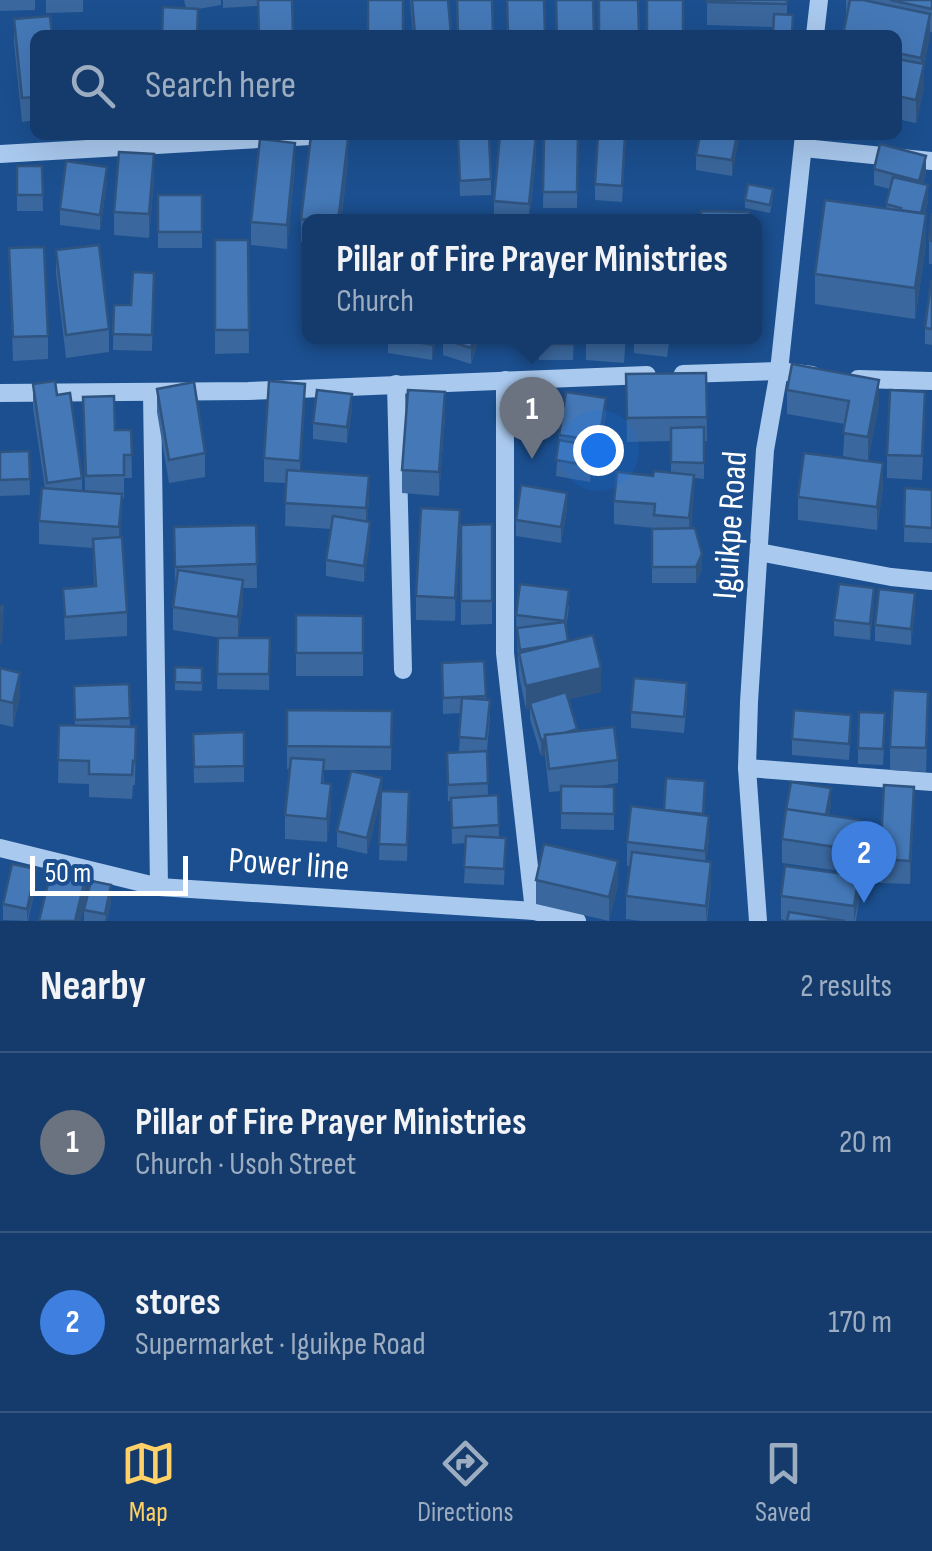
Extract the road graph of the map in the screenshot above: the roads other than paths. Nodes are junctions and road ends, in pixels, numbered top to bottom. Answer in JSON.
{"nodes":[{"id":1,"x":819,"y":0,"type":"edge"},
{"id":2,"x":816,"y":30,"type":"edge"},
{"id":3,"x":242,"y":140,"type":"edge"},
{"id":4,"x":804,"y":141,"type":"edge"},
{"id":5,"x":0,"y":154,"type":"edge"},
{"id":6,"x":932,"y":161,"type":"edge"},
{"id":7,"x":779,"y":371,"type":"junction"},
{"id":8,"x":505,"y":380,"type":"junction"},
{"id":9,"x":932,"y":381,"type":"edge"},
{"id":10,"x":396,"y":384,"type":"junction"},
{"id":11,"x":152,"y":392,"type":"junction"},
{"id":12,"x":0,"y":394,"type":"edge"},
{"id":13,"x":759,"y":552,"type":"junction"},
{"id":14,"x":932,"y":581,"type":"edge"},
{"id":15,"x":404,"y":670,"type":"dead end"},
{"id":16,"x":747,"y":768,"type":"junction"},
{"id":17,"x":932,"y":782,"type":"edge"},
{"id":18,"x":0,"y":848,"type":"edge"},
{"id":19,"x":159,"y":887,"type":"junction"},
{"id":20,"x":534,"y":912,"type":"junction"},
{"id":21,"x":577,"y":921,"type":"edge"},
{"id":22,"x":758,"y":921,"type":"edge"}],
"edges":[{"from":1,"to":2,"type":"street"},
{"from":3,"to":5,"type":"street"},
{"from":4,"to":6,"type":"street"},
{"from":4,"to":7,"type":"street","name":"Iguikpe Road"},
{"from":7,"to":8,"type":"street"},
{"from":7,"to":9,"type":"street"},
{"from":7,"to":13,"type":"street","name":"Iguikpe Road"},
{"from":8,"to":10,"type":"street"},
{"from":8,"to":20,"type":"street"},
{"from":10,"to":11,"type":"street"},
{"from":10,"to":15,"type":"street"},
{"from":11,"to":12,"type":"street"},
{"from":11,"to":19,"type":"street"},
{"from":13,"to":14,"type":"street"},
{"from":13,"to":16,"type":"street","name":"Iguikpe Road"},
{"from":16,"to":17,"type":"street"},
{"from":16,"to":22,"type":"street","name":"Iguikpe Road"},
{"from":18,"to":19,"type":"street","name":"Power line"},
{"from":19,"to":20,"type":"street","name":"Power line"},
{"from":20,"to":21,"type":"street","name":"Power line"}]}
